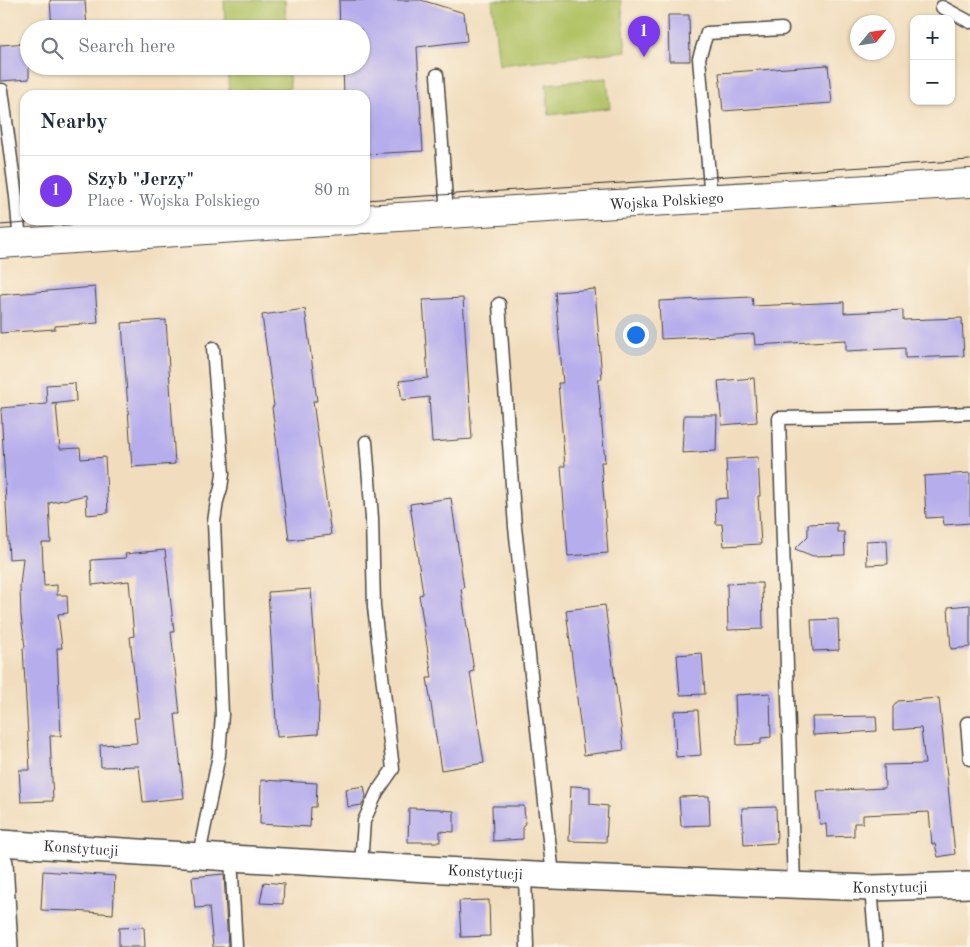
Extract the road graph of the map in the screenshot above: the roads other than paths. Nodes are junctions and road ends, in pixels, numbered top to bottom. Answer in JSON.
{"nodes":[{"id":1,"x":942,"y":7,"type":"dead end"},
{"id":2,"x":970,"y":22,"type":"edge"},
{"id":3,"x":782,"y":30,"type":"dead end"},
{"id":4,"x":437,"y":75,"type":"dead end"},
{"id":5,"x":0,"y":90,"type":"edge"},
{"id":6,"x":970,"y":183,"type":"edge"},
{"id":7,"x":711,"y":199,"type":"junction"},
{"id":8,"x":447,"y":214,"type":"junction"},
{"id":9,"x":370,"y":219,"type":"edge"},
{"id":10,"x":205,"y":225,"type":"edge"},
{"id":11,"x":10,"y":243,"type":"edge"},
{"id":12,"x":499,"y":304,"type":"dead end"},
{"id":13,"x":212,"y":348,"type":"dead end"},
{"id":14,"x":970,"y":413,"type":"edge"},
{"id":15,"x":366,"y":442,"type":"dead end"},
{"id":16,"x":970,"y":723,"type":"edge"},
{"id":17,"x":970,"y":759,"type":"edge"},
{"id":18,"x":0,"y":843,"type":"edge"},
{"id":19,"x":199,"y":855,"type":"junction"},
{"id":20,"x":231,"y":858,"type":"junction"},
{"id":21,"x":0,"y":863,"type":"edge"},
{"id":22,"x":361,"y":865,"type":"junction"},
{"id":23,"x":525,"y":874,"type":"junction"},
{"id":24,"x":553,"y":876,"type":"junction"},
{"id":25,"x":794,"y":885,"type":"junction"},
{"id":26,"x":970,"y":885,"type":"edge"},
{"id":27,"x":871,"y":888,"type":"junction"},
{"id":28,"x":4,"y":947,"type":"edge"},
{"id":29,"x":236,"y":947,"type":"edge"},
{"id":30,"x":527,"y":947,"type":"edge"},
{"id":31,"x":876,"y":947,"type":"edge"}],
"edges":[{"from":1,"to":2,"type":"lane"},
{"from":3,"to":7,"type":"lane"},
{"from":4,"to":8,"type":"lane"},
{"from":5,"to":11,"type":"lane"},
{"from":6,"to":7,"type":"main road","name":"Wojska Polskiego"},
{"from":7,"to":8,"type":"main road","name":"Wojska Polskiego"},
{"from":8,"to":9,"type":"main road","name":"Wojska Polskiego"},
{"from":10,"to":11,"type":"main road"},
{"from":12,"to":24,"type":"lane"},
{"from":13,"to":19,"type":"lane"},
{"from":14,"to":25,"type":"lane"},
{"from":15,"to":22,"type":"lane"},
{"from":16,"to":17,"type":"lane"},
{"from":18,"to":19,"type":"street","name":"Konstytucji"},
{"from":19,"to":20,"type":"street","name":"Konstytucji"},
{"from":20,"to":22,"type":"street","name":"Konstytucji"},
{"from":20,"to":29,"type":"lane"},
{"from":21,"to":28,"type":"street"},
{"from":22,"to":23,"type":"street","name":"Konstytucji"},
{"from":23,"to":24,"type":"street","name":"Konstytucji"},
{"from":23,"to":30,"type":"lane"},
{"from":24,"to":25,"type":"street","name":"Konstytucji"},
{"from":25,"to":27,"type":"street","name":"Konstytucji"},
{"from":26,"to":27,"type":"street","name":"Konstytucji"},
{"from":27,"to":31,"type":"lane"}]}
